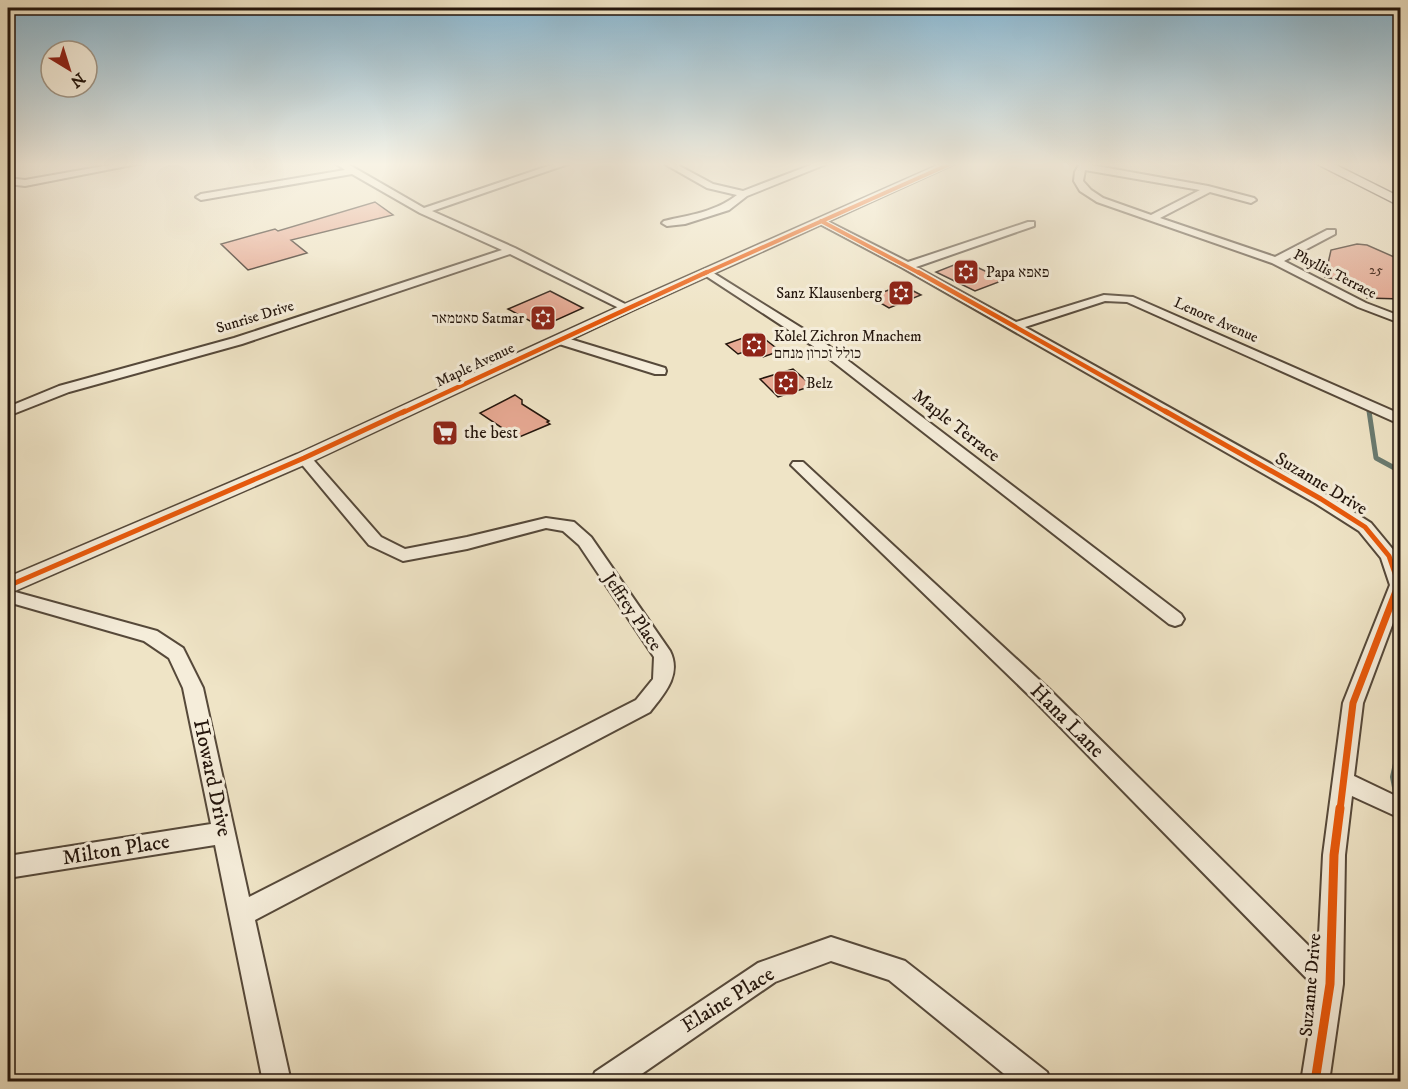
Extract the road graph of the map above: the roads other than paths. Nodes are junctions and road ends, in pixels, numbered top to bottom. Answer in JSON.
{"nodes":[{"id":1,"x":429,"y":214,"type":"edge"},
{"id":2,"x":708,"y":214,"type":"edge"},
{"id":3,"x":837,"y":214,"type":"edge"},
{"id":4,"x":1135,"y":214,"type":"edge"},
{"id":5,"x":1160,"y":214,"type":"edge"},
{"id":6,"x":1149,"y":219,"type":"junction"},
{"id":7,"x":821,"y":221,"type":"junction"},
{"id":8,"x":667,"y":223,"type":"dead end"},
{"id":9,"x":1031,"y":224,"type":"dead end"},
{"id":10,"x":1330,"y":232,"type":"dead end"},
{"id":11,"x":511,"y":250,"type":"junction"},
{"id":12,"x":1276,"y":261,"type":"junction"},
{"id":13,"x":908,"y":266,"type":"junction"},
{"id":14,"x":707,"y":272,"type":"junction"},
{"id":15,"x":627,"y":308,"type":"junction"},
{"id":16,"x":1401,"y":320,"type":"edge"},
{"id":17,"x":1012,"y":327,"type":"junction"},
{"id":18,"x":560,"y":340,"type":"junction"},
{"id":19,"x":660,"y":371,"type":"dead end"},
{"id":20,"x":8,"y":412,"type":"edge"},
{"id":21,"x":1401,"y":419,"type":"edge"},
{"id":22,"x":304,"y":458,"type":"junction"},
{"id":23,"x":798,"y":465,"type":"dead end"},
{"id":24,"x":8,"y":586,"type":"edge"},
{"id":25,"x":8,"y":596,"type":"edge"},
{"id":26,"x":1175,"y":619,"type":"dead end"},
{"id":27,"x":1344,"y":782,"type":"junction"},
{"id":28,"x":1393,"y":805,"type":"edge"},
{"id":29,"x":224,"y":833,"type":"junction"},
{"id":30,"x":8,"y":867,"type":"edge"},
{"id":31,"x":243,"y":914,"type":"junction"},
{"id":32,"x":1330,"y":984,"type":"junction"},
{"id":33,"x":277,"y":1082,"type":"edge"},
{"id":34,"x":605,"y":1082,"type":"edge"},
{"id":35,"x":1037,"y":1082,"type":"edge"},
{"id":36,"x":1315,"y":1082,"type":"edge"}],
"edges":[{"from":1,"to":11,"type":"street"},
{"from":2,"to":8,"type":"street"},
{"from":3,"to":7,"type":"street","name":"Maple Avenue"},
{"from":4,"to":6,"type":"street","name":"Phyllis Terrace"},
{"from":5,"to":6,"type":"street"},
{"from":6,"to":12,"type":"street","name":"Phyllis Terrace"},
{"from":7,"to":13,"type":"street","name":"Suzanne Drive"},
{"from":7,"to":14,"type":"street","name":"Maple Avenue"},
{"from":9,"to":13,"type":"street"},
{"from":10,"to":12,"type":"street"},
{"from":11,"to":15,"type":"street"},
{"from":11,"to":20,"type":"street","name":"Sunrise Drive"},
{"from":12,"to":16,"type":"street","name":"Phyllis Terrace"},
{"from":13,"to":17,"type":"street","name":"Suzanne Drive"},
{"from":14,"to":15,"type":"street","name":"Maple Avenue"},
{"from":14,"to":26,"type":"street","name":"Maple Terrace"},
{"from":15,"to":18,"type":"street","name":"Maple Avenue"},
{"from":17,"to":21,"type":"street","name":"Lenore Avenue"},
{"from":17,"to":27,"type":"street","name":"Suzanne Drive"},
{"from":18,"to":19,"type":"street"},
{"from":18,"to":22,"type":"street","name":"Maple Avenue"},
{"from":22,"to":24,"type":"street","name":"Maple Avenue"},
{"from":22,"to":31,"type":"street","name":"Jeffrey Place"},
{"from":23,"to":32,"type":"street","name":"Hana Lane"},
{"from":25,"to":29,"type":"street","name":"Howard Drive"},
{"from":27,"to":28,"type":"street"},
{"from":27,"to":32,"type":"street","name":"Suzanne Drive"},
{"from":29,"to":30,"type":"street","name":"Milton Place"},
{"from":29,"to":31,"type":"street","name":"Howard Drive"},
{"from":31,"to":33,"type":"street","name":"Howard Drive"},
{"from":32,"to":36,"type":"street","name":"Suzanne Drive"},
{"from":34,"to":35,"type":"street","name":"Elaine Place"}]}
